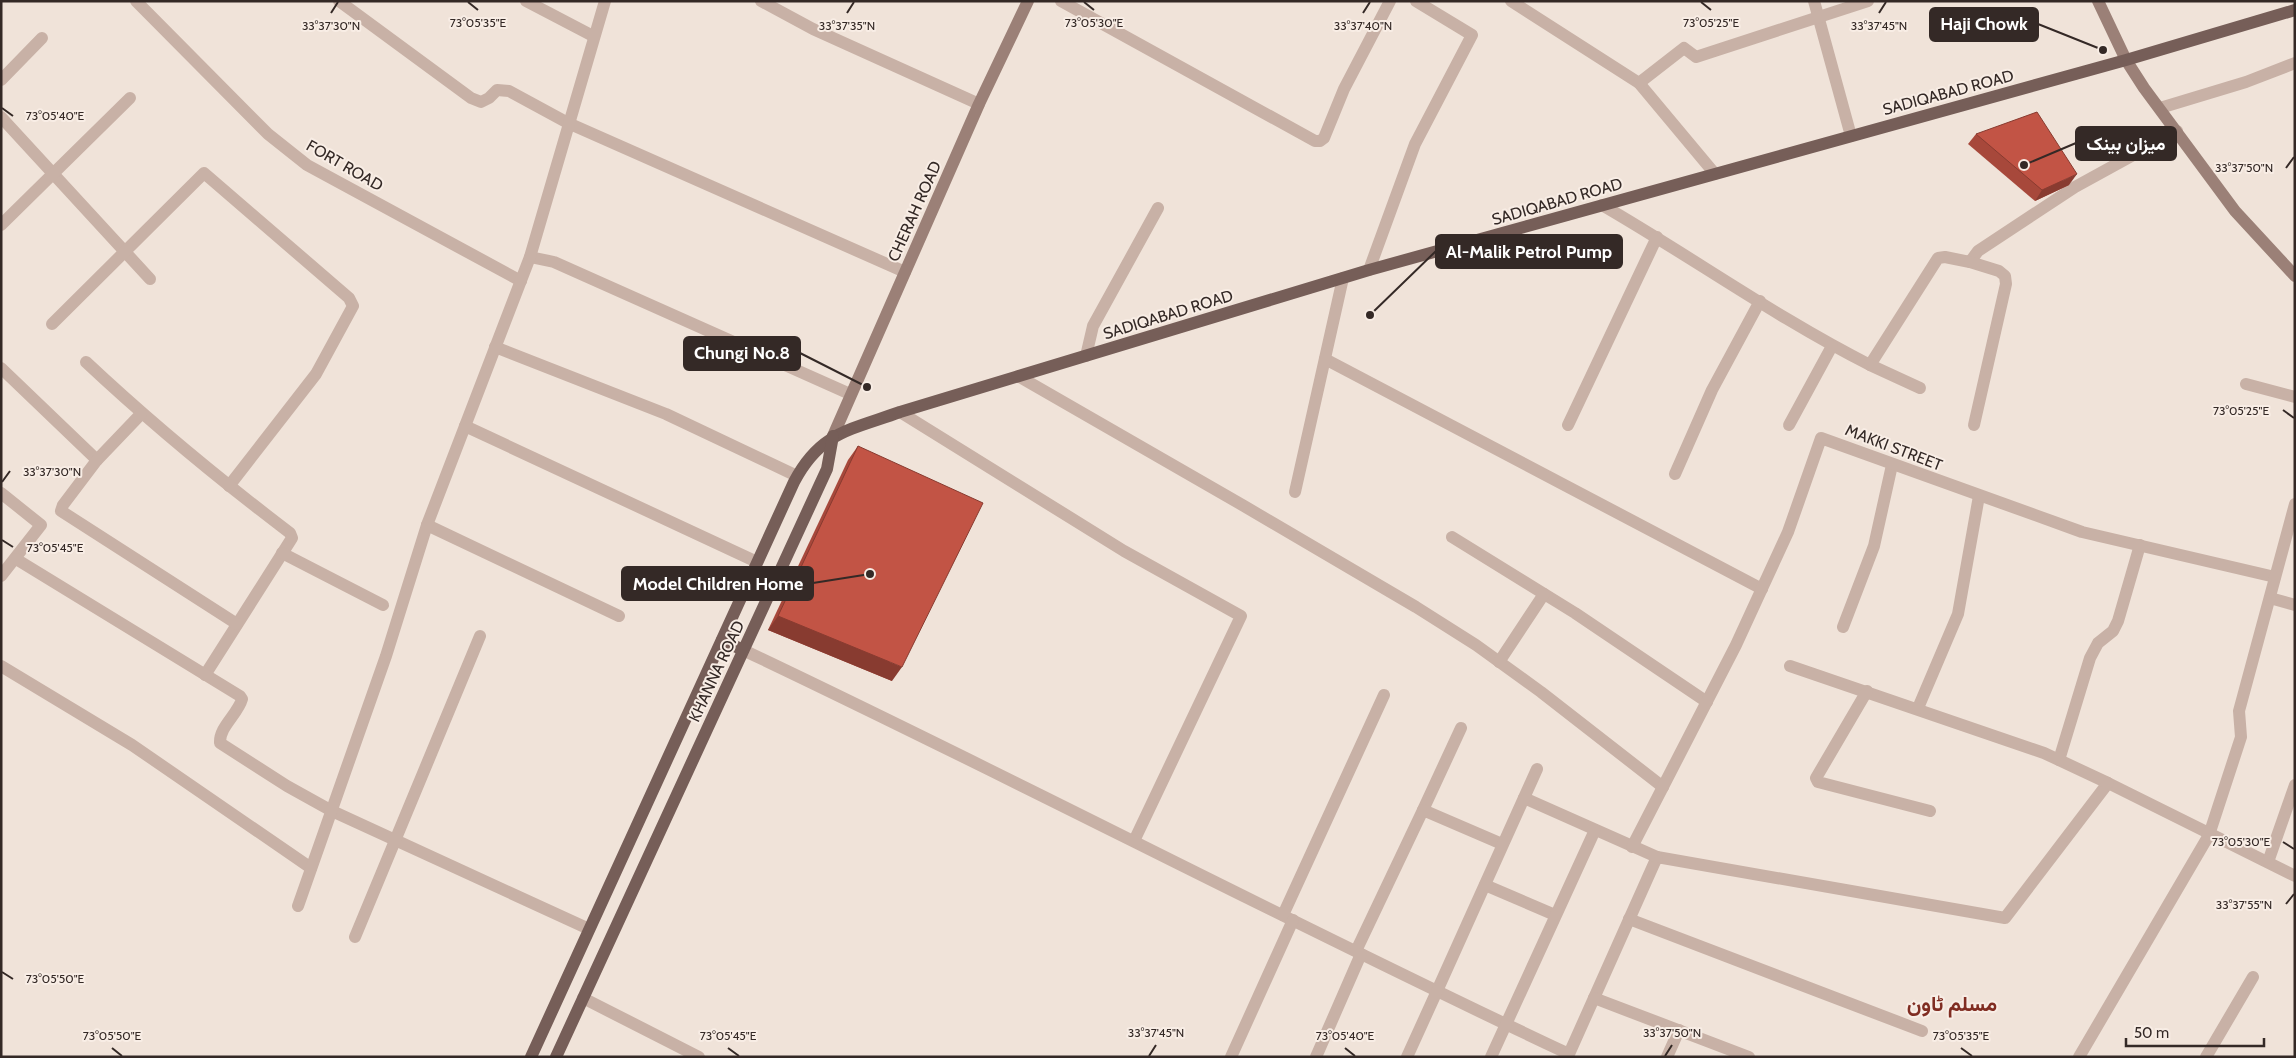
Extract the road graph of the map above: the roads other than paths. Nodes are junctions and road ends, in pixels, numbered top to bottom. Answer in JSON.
{"nodes":[{"id":1,"x":136,"y":1,"type":"edge"},
{"id":2,"x":339,"y":1,"type":"edge"},
{"id":3,"x":526,"y":1,"type":"edge"},
{"id":4,"x":605,"y":1,"type":"edge"},
{"id":5,"x":761,"y":1,"type":"edge"},
{"id":6,"x":1028,"y":1,"type":"edge"},
{"id":7,"x":1061,"y":1,"type":"edge"},
{"id":8,"x":1390,"y":1,"type":"edge"},
{"id":9,"x":1416,"y":1,"type":"edge"},
{"id":10,"x":1512,"y":1,"type":"edge"},
{"id":11,"x":1814,"y":1,"type":"edge"},
{"id":12,"x":1868,"y":1,"type":"edge"},
{"id":13,"x":2098,"y":1,"type":"edge"},
{"id":14,"x":2295,"y":10,"type":"edge"},
{"id":15,"x":1818,"y":16,"type":"junction"},
{"id":16,"x":593,"y":36,"type":"junction"},
{"id":17,"x":42,"y":38,"type":"dead end"},
{"id":18,"x":2126,"y":60,"type":"junction"},
{"id":19,"x":2295,"y":63,"type":"edge"},
{"id":20,"x":1,"y":80,"type":"edge"},
{"id":21,"x":1639,"y":84,"type":"junction"},
{"id":22,"x":130,"y":98,"type":"dead end"},
{"id":23,"x":978,"y":104,"type":"junction"},
{"id":24,"x":2160,"y":108,"type":"junction"},
{"id":25,"x":1,"y":117,"type":"edge"},
{"id":26,"x":568,"y":123,"type":"junction"},
{"id":27,"x":2177,"y":131,"type":"junction"},
{"id":28,"x":1851,"y":136,"type":"junction"},
{"id":29,"x":54,"y":172,"type":"junction"},
{"id":30,"x":1715,"y":174,"type":"junction"},
{"id":31,"x":1602,"y":205,"type":"junction"},
{"id":32,"x":1158,"y":208,"type":"dead end"},
{"id":33,"x":1,"y":225,"type":"edge"},
{"id":34,"x":1657,"y":237,"type":"junction"},
{"id":35,"x":125,"y":251,"type":"junction"},
{"id":36,"x":530,"y":257,"type":"junction"},
{"id":37,"x":1970,"y":262,"type":"junction"},
{"id":38,"x":1369,"y":270,"type":"junction"},
{"id":39,"x":905,"y":272,"type":"junction"},
{"id":40,"x":2295,"y":276,"type":"edge"},
{"id":41,"x":1343,"y":278,"type":"junction"},
{"id":42,"x":150,"y":280,"type":"dead end"},
{"id":43,"x":521,"y":280,"type":"junction"},
{"id":44,"x":1760,"y":301,"type":"junction"},
{"id":45,"x":52,"y":324,"type":"dead end"},
{"id":46,"x":1832,"y":346,"type":"junction"},
{"id":47,"x":496,"y":347,"type":"junction"},
{"id":48,"x":1086,"y":356,"type":"junction"},
{"id":49,"x":1325,"y":359,"type":"junction"},
{"id":50,"x":86,"y":362,"type":"dead end"},
{"id":51,"x":1870,"y":365,"type":"junction"},
{"id":52,"x":1,"y":368,"type":"edge"},
{"id":53,"x":1018,"y":376,"type":"junction"},
{"id":54,"x":2246,"y":384,"type":"dead end"},
{"id":55,"x":1920,"y":388,"type":"dead end"},
{"id":56,"x":850,"y":394,"type":"junction"},
{"id":57,"x":2295,"y":397,"type":"edge"},
{"id":58,"x":900,"y":412,"type":"junction"},
{"id":59,"x":141,"y":414,"type":"junction"},
{"id":60,"x":1568,"y":425,"type":"dead end"},
{"id":61,"x":1789,"y":425,"type":"dead end"},
{"id":62,"x":465,"y":426,"type":"junction"},
{"id":63,"x":1974,"y":426,"type":"dead end"},
{"id":64,"x":832,"y":436,"type":"junction"},
{"id":65,"x":97,"y":460,"type":"junction"},
{"id":66,"x":1892,"y":465,"type":"junction"},
{"id":67,"x":1675,"y":474,"type":"dead end"},
{"id":68,"x":797,"y":476,"type":"junction"},
{"id":69,"x":229,"y":486,"type":"junction"},
{"id":70,"x":1295,"y":492,"type":"dead end"},
{"id":71,"x":1,"y":493,"type":"edge"},
{"id":72,"x":1979,"y":496,"type":"junction"},
{"id":73,"x":2295,"y":504,"type":"edge"},
{"id":74,"x":427,"y":525,"type":"junction"},
{"id":75,"x":1452,"y":537,"type":"dead end"},
{"id":76,"x":2140,"y":545,"type":"junction"},
{"id":77,"x":282,"y":553,"type":"junction"},
{"id":78,"x":16,"y":559,"type":"junction"},
{"id":79,"x":758,"y":562,"type":"junction"},
{"id":80,"x":1,"y":576,"type":"edge"},
{"id":81,"x":2275,"y":577,"type":"junction"},
{"id":82,"x":1762,"y":589,"type":"junction"},
{"id":83,"x":1544,"y":594,"type":"junction"},
{"id":84,"x":2270,"y":598,"type":"junction"},
{"id":85,"x":382,"y":605,"type":"dead end"},
{"id":86,"x":2295,"y":605,"type":"edge"},
{"id":87,"x":619,"y":616,"type":"dead end"},
{"id":88,"x":237,"y":624,"type":"junction"},
{"id":89,"x":1843,"y":627,"type":"dead end"},
{"id":90,"x":480,"y":636,"type":"dead end"},
{"id":91,"x":722,"y":640,"type":"junction"},
{"id":92,"x":743,"y":650,"type":"junction"},
{"id":93,"x":1499,"y":662,"type":"junction"},
{"id":94,"x":1,"y":666,"type":"edge"},
{"id":95,"x":1790,"y":666,"type":"dead end"},
{"id":96,"x":206,"y":674,"type":"junction"},
{"id":97,"x":1867,"y":691,"type":"junction"},
{"id":98,"x":1384,"y":695,"type":"dead end"},
{"id":99,"x":1707,"y":702,"type":"junction"},
{"id":100,"x":1918,"y":708,"type":"junction"},
{"id":101,"x":1461,"y":728,"type":"dead end"},
{"id":102,"x":2059,"y":760,"type":"junction"},
{"id":103,"x":1538,"y":769,"type":"dead end"},
{"id":104,"x":2108,"y":783,"type":"junction"},
{"id":105,"x":2295,"y":785,"type":"edge"},
{"id":106,"x":1663,"y":787,"type":"junction"},
{"id":107,"x":1524,"y":798,"type":"junction"},
{"id":108,"x":1423,"y":810,"type":"junction"},
{"id":109,"x":332,"y":811,"type":"junction"},
{"id":110,"x":1930,"y":812,"type":"dead end"},
{"id":111,"x":1595,"y":830,"type":"junction"},
{"id":112,"x":2209,"y":835,"type":"junction"},
{"id":113,"x":395,"y":840,"type":"junction"},
{"id":114,"x":1134,"y":840,"type":"junction"},
{"id":115,"x":1502,"y":844,"type":"junction"},
{"id":116,"x":1632,"y":848,"type":"junction"},
{"id":117,"x":1657,"y":858,"type":"junction"},
{"id":118,"x":2268,"y":862,"type":"junction"},
{"id":119,"x":311,"y":868,"type":"junction"},
{"id":120,"x":2295,"y":876,"type":"edge"},
{"id":121,"x":1485,"y":885,"type":"junction"},
{"id":122,"x":298,"y":906,"type":"dead end"},
{"id":123,"x":1555,"y":915,"type":"junction"},
{"id":124,"x":1288,"y":917,"type":"junction"},
{"id":125,"x":1629,"y":919,"type":"junction"},
{"id":126,"x":590,"y":930,"type":"junction"},
{"id":127,"x":355,"y":938,"type":"dead end"},
{"id":128,"x":1359,"y":952,"type":"junction"},
{"id":129,"x":2253,"y":977,"type":"dead end"},
{"id":130,"x":562,"y":988,"type":"junction"},
{"id":131,"x":1437,"y":991,"type":"junction"},
{"id":132,"x":583,"y":998,"type":"junction"},
{"id":133,"x":1594,"y":998,"type":"junction"},
{"id":134,"x":1505,"y":1024,"type":"junction"},
{"id":135,"x":1679,"y":1030,"type":"junction"},
{"id":136,"x":1922,"y":1031,"type":"dead end"},
{"id":137,"x":1568,"y":1055,"type":"edge"},
{"id":138,"x":531,"y":1057,"type":"edge"},
{"id":139,"x":556,"y":1057,"type":"edge"},
{"id":140,"x":700,"y":1057,"type":"edge"},
{"id":141,"x":1231,"y":1057,"type":"edge"},
{"id":142,"x":1316,"y":1057,"type":"edge"},
{"id":143,"x":1407,"y":1057,"type":"edge"},
{"id":144,"x":1491,"y":1057,"type":"edge"},
{"id":145,"x":1666,"y":1057,"type":"edge"},
{"id":146,"x":1749,"y":1057,"type":"edge"},
{"id":147,"x":2079,"y":1057,"type":"edge"},
{"id":148,"x":2206,"y":1057,"type":"edge"}],
"edges":[{"from":1,"to":43,"type":"street","name":"FORT ROAD"},
{"from":2,"to":26,"type":"street"},
{"from":3,"to":16,"type":"street"},
{"from":4,"to":16,"type":"street"},
{"from":5,"to":23,"type":"street"},
{"from":6,"to":23,"type":"street","name":"CHERAH ROAD"},
{"from":7,"to":8,"type":"street"},
{"from":9,"to":38,"type":"street"},
{"from":10,"to":21,"type":"street"},
{"from":11,"to":15,"type":"street"},
{"from":12,"to":15,"type":"street"},
{"from":13,"to":18,"type":"street"},
{"from":14,"to":18,"type":"main road","name":"SADIQABAD ROAD"},
{"from":15,"to":21,"type":"street"},
{"from":15,"to":28,"type":"street"},
{"from":16,"to":26,"type":"street"},
{"from":17,"to":20,"type":"street"},
{"from":18,"to":24,"type":"street"},
{"from":18,"to":28,"type":"main road","name":"SADIQABAD ROAD"},
{"from":19,"to":24,"type":"street"},
{"from":21,"to":30,"type":"street"},
{"from":22,"to":29,"type":"street"},
{"from":23,"to":39,"type":"street","name":"CHERAH ROAD"},
{"from":24,"to":27,"type":"street"},
{"from":25,"to":29,"type":"street"},
{"from":26,"to":36,"type":"street"},
{"from":26,"to":39,"type":"street"},
{"from":27,"to":37,"type":"street"},
{"from":27,"to":40,"type":"street"},
{"from":28,"to":30,"type":"main road","name":"SADIQABAD ROAD"},
{"from":29,"to":33,"type":"street"},
{"from":29,"to":35,"type":"street"},
{"from":30,"to":31,"type":"main road","name":"SADIQABAD ROAD"},
{"from":31,"to":34,"type":"street"},
{"from":31,"to":38,"type":"main road","name":"SADIQABAD ROAD"},
{"from":32,"to":48,"type":"street"},
{"from":34,"to":44,"type":"street"},
{"from":34,"to":60,"type":"street"},
{"from":35,"to":42,"type":"street"},
{"from":35,"to":45,"type":"street"},
{"from":35,"to":69,"type":"street"},
{"from":36,"to":43,"type":"street"},
{"from":36,"to":56,"type":"street"},
{"from":37,"to":51,"type":"street"},
{"from":37,"to":63,"type":"street"},
{"from":38,"to":41,"type":"main road","name":"SADIQABAD ROAD"},
{"from":39,"to":56,"type":"street","name":"CHERAH ROAD"},
{"from":41,"to":48,"type":"main road","name":"SADIQABAD ROAD"},
{"from":41,"to":49,"type":"street"},
{"from":43,"to":47,"type":"street"},
{"from":44,"to":46,"type":"street"},
{"from":44,"to":67,"type":"street"},
{"from":46,"to":51,"type":"street"},
{"from":46,"to":61,"type":"street"},
{"from":47,"to":62,"type":"street"},
{"from":47,"to":68,"type":"street"},
{"from":48,"to":53,"type":"main road","name":"SADIQABAD ROAD"},
{"from":49,"to":70,"type":"street"},
{"from":49,"to":82,"type":"street"},
{"from":50,"to":59,"type":"street"},
{"from":51,"to":55,"type":"street"},
{"from":52,"to":65,"type":"street"},
{"from":53,"to":58,"type":"main road","name":"SADIQABAD ROAD"},
{"from":53,"to":93,"type":"street"},
{"from":54,"to":57,"type":"street"},
{"from":56,"to":64,"type":"street","name":"CHERAH ROAD"},
{"from":58,"to":64,"type":"main road","name":"SADIQABAD ROAD"},
{"from":58,"to":114,"type":"street"},
{"from":59,"to":65,"type":"street"},
{"from":59,"to":69,"type":"street"},
{"from":62,"to":74,"type":"street"},
{"from":62,"to":79,"type":"street"},
{"from":64,"to":68,"type":"main road","name":"KHANNA ROAD"},
{"from":64,"to":92,"type":"main road","name":"KHANNA ROAD"},
{"from":65,"to":88,"type":"street"},
{"from":66,"to":72,"type":"street","name":"MAKKI STREET"},
{"from":66,"to":82,"type":"street","name":"MAKKI STREET"},
{"from":66,"to":89,"type":"street"},
{"from":68,"to":79,"type":"main road","name":"KHANNA ROAD"},
{"from":69,"to":77,"type":"street"},
{"from":71,"to":78,"type":"street"},
{"from":72,"to":76,"type":"street","name":"MAKKI STREET"},
{"from":72,"to":100,"type":"street"},
{"from":73,"to":81,"type":"street"},
{"from":74,"to":87,"type":"street"},
{"from":74,"to":109,"type":"street"},
{"from":75,"to":83,"type":"street"},
{"from":76,"to":81,"type":"street","name":"MAKKI STREET"},
{"from":76,"to":102,"type":"street"},
{"from":77,"to":85,"type":"street"},
{"from":77,"to":88,"type":"street"},
{"from":78,"to":80,"type":"street"},
{"from":78,"to":96,"type":"street"},
{"from":79,"to":91,"type":"main road","name":"KHANNA ROAD"},
{"from":81,"to":84,"type":"street"},
{"from":82,"to":99,"type":"street","name":"MAKKI STREET"},
{"from":83,"to":93,"type":"street"},
{"from":83,"to":99,"type":"street"},
{"from":84,"to":86,"type":"street"},
{"from":84,"to":112,"type":"street"},
{"from":88,"to":96,"type":"street"},
{"from":90,"to":113,"type":"street"},
{"from":91,"to":92,"type":"main road"},
{"from":91,"to":126,"type":"main road","name":"KHANNA ROAD"},
{"from":92,"to":114,"type":"street"},
{"from":92,"to":132,"type":"main road","name":"KHANNA ROAD"},
{"from":93,"to":106,"type":"street"},
{"from":94,"to":119,"type":"street"},
{"from":95,"to":97,"type":"street"},
{"from":96,"to":109,"type":"street"},
{"from":97,"to":100,"type":"street"},
{"from":97,"to":110,"type":"street"},
{"from":98,"to":124,"type":"street"},
{"from":99,"to":106,"type":"street","name":"MAKKI STREET"},
{"from":100,"to":102,"type":"street"},
{"from":101,"to":108,"type":"street"},
{"from":102,"to":104,"type":"street"},
{"from":103,"to":107,"type":"street"},
{"from":104,"to":112,"type":"street"},
{"from":104,"to":117,"type":"street"},
{"from":105,"to":118,"type":"street"},
{"from":106,"to":116,"type":"street","name":"MAKKI STREET"},
{"from":107,"to":111,"type":"street"},
{"from":107,"to":115,"type":"street"},
{"from":108,"to":115,"type":"street"},
{"from":108,"to":128,"type":"street"},
{"from":109,"to":113,"type":"street"},
{"from":109,"to":119,"type":"street"},
{"from":111,"to":116,"type":"street"},
{"from":111,"to":123,"type":"street"},
{"from":112,"to":118,"type":"street"},
{"from":112,"to":147,"type":"street"},
{"from":113,"to":126,"type":"street"},
{"from":113,"to":127,"type":"street"},
{"from":114,"to":124,"type":"street"},
{"from":115,"to":121,"type":"street"},
{"from":116,"to":117,"type":"street"},
{"from":117,"to":125,"type":"street"},
{"from":118,"to":120,"type":"street"},
{"from":119,"to":122,"type":"street"},
{"from":121,"to":123,"type":"street"},
{"from":121,"to":131,"type":"street"},
{"from":123,"to":134,"type":"street"},
{"from":124,"to":128,"type":"street"},
{"from":124,"to":141,"type":"street"},
{"from":125,"to":133,"type":"street"},
{"from":125,"to":136,"type":"street"},
{"from":126,"to":130,"type":"main road","name":"KHANNA ROAD"},
{"from":128,"to":131,"type":"street"},
{"from":128,"to":142,"type":"street"},
{"from":129,"to":148,"type":"street"},
{"from":130,"to":132,"type":"main road"},
{"from":130,"to":138,"type":"main road","name":"KHANNA ROAD"},
{"from":131,"to":134,"type":"street"},
{"from":131,"to":143,"type":"street"},
{"from":132,"to":139,"type":"main road","name":"KHANNA ROAD"},
{"from":132,"to":140,"type":"street"},
{"from":133,"to":135,"type":"street"},
{"from":133,"to":137,"type":"street"},
{"from":134,"to":137,"type":"street"},
{"from":134,"to":144,"type":"street"},
{"from":135,"to":145,"type":"street"},
{"from":135,"to":146,"type":"street"}]}
